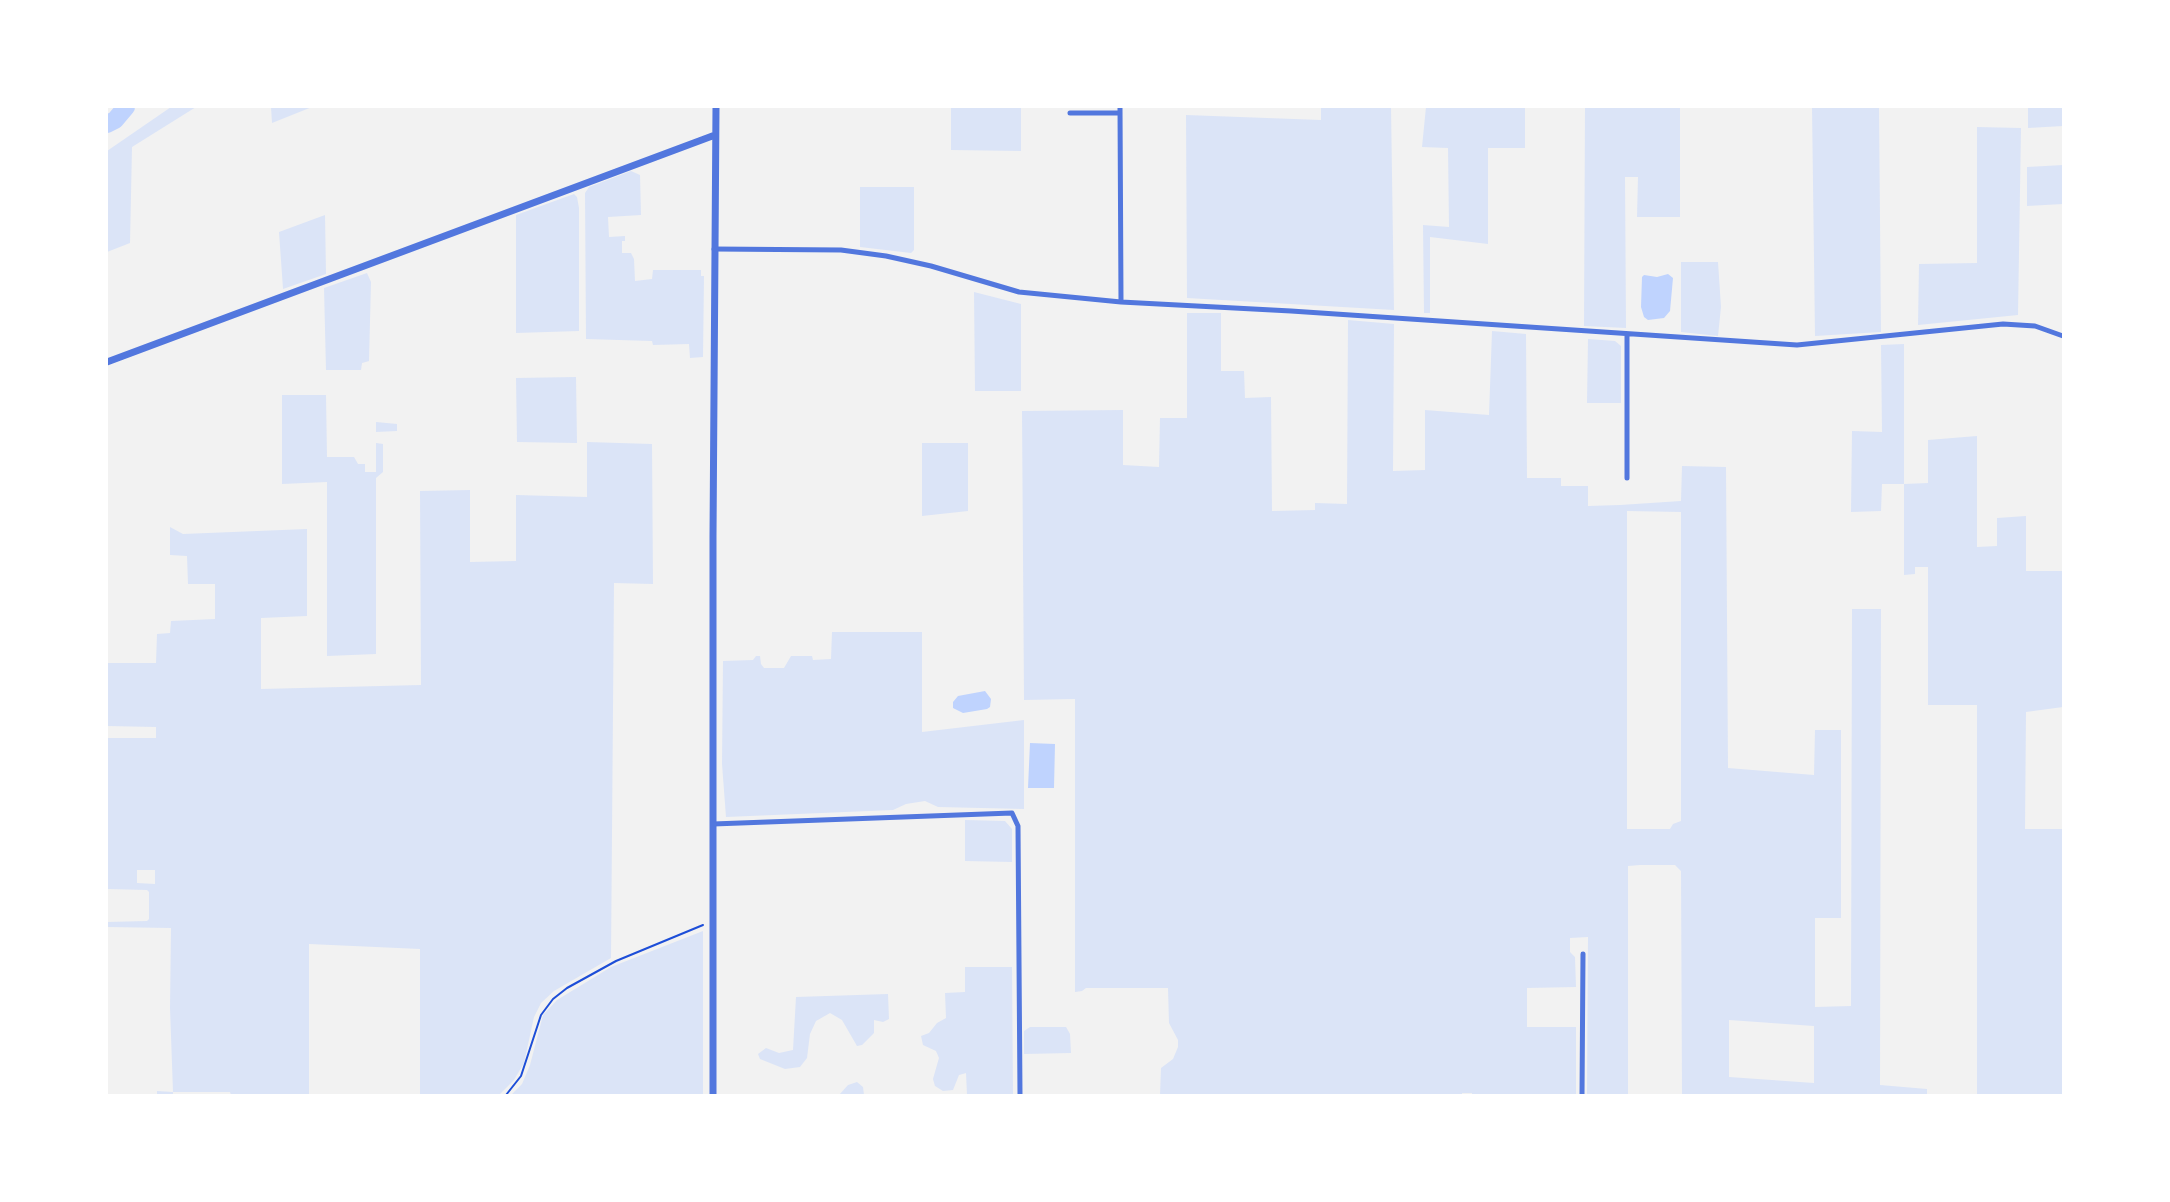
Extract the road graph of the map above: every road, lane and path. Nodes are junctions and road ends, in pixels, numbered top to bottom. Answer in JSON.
{"nodes":[{"id":1,"x":716,"y":107,"type":"edge"},
{"id":2,"x":1120,"y":110,"type":"edge"},
{"id":3,"x":1070,"y":114,"type":"dead end"},
{"id":4,"x":715,"y":135,"type":"junction"},
{"id":5,"x":714,"y":249,"type":"junction"},
{"id":6,"x":1121,"y":302,"type":"junction"},
{"id":7,"x":1627,"y":334,"type":"junction"},
{"id":8,"x":2063,"y":336,"type":"edge"},
{"id":9,"x":107,"y":362,"type":"edge"},
{"id":10,"x":1627,"y":478,"type":"dead end"},
{"id":11,"x":713,"y":824,"type":"junction"},
{"id":12,"x":713,"y":919,"type":"junction"},
{"id":13,"x":1583,"y":954,"type":"dead end"},
{"id":14,"x":506,"y":1095,"type":"edge"},
{"id":15,"x":713,"y":1095,"type":"edge"},
{"id":16,"x":1020,"y":1095,"type":"edge"},
{"id":17,"x":1583,"y":1095,"type":"edge"}],
"edges":[{"from":1,"to":4,"type":"street"},
{"from":2,"to":3,"type":"street"},
{"from":2,"to":6,"type":"street"},
{"from":4,"to":5,"type":"street"},
{"from":4,"to":9,"type":"street"},
{"from":5,"to":6,"type":"street"},
{"from":5,"to":11,"type":"street"},
{"from":6,"to":7,"type":"street"},
{"from":7,"to":8,"type":"street"},
{"from":7,"to":10,"type":"street"},
{"from":11,"to":12,"type":"street"},
{"from":11,"to":16,"type":"street"},
{"from":12,"to":14,"type":"path"},
{"from":12,"to":15,"type":"street"},
{"from":13,"to":17,"type":"street"}]}
